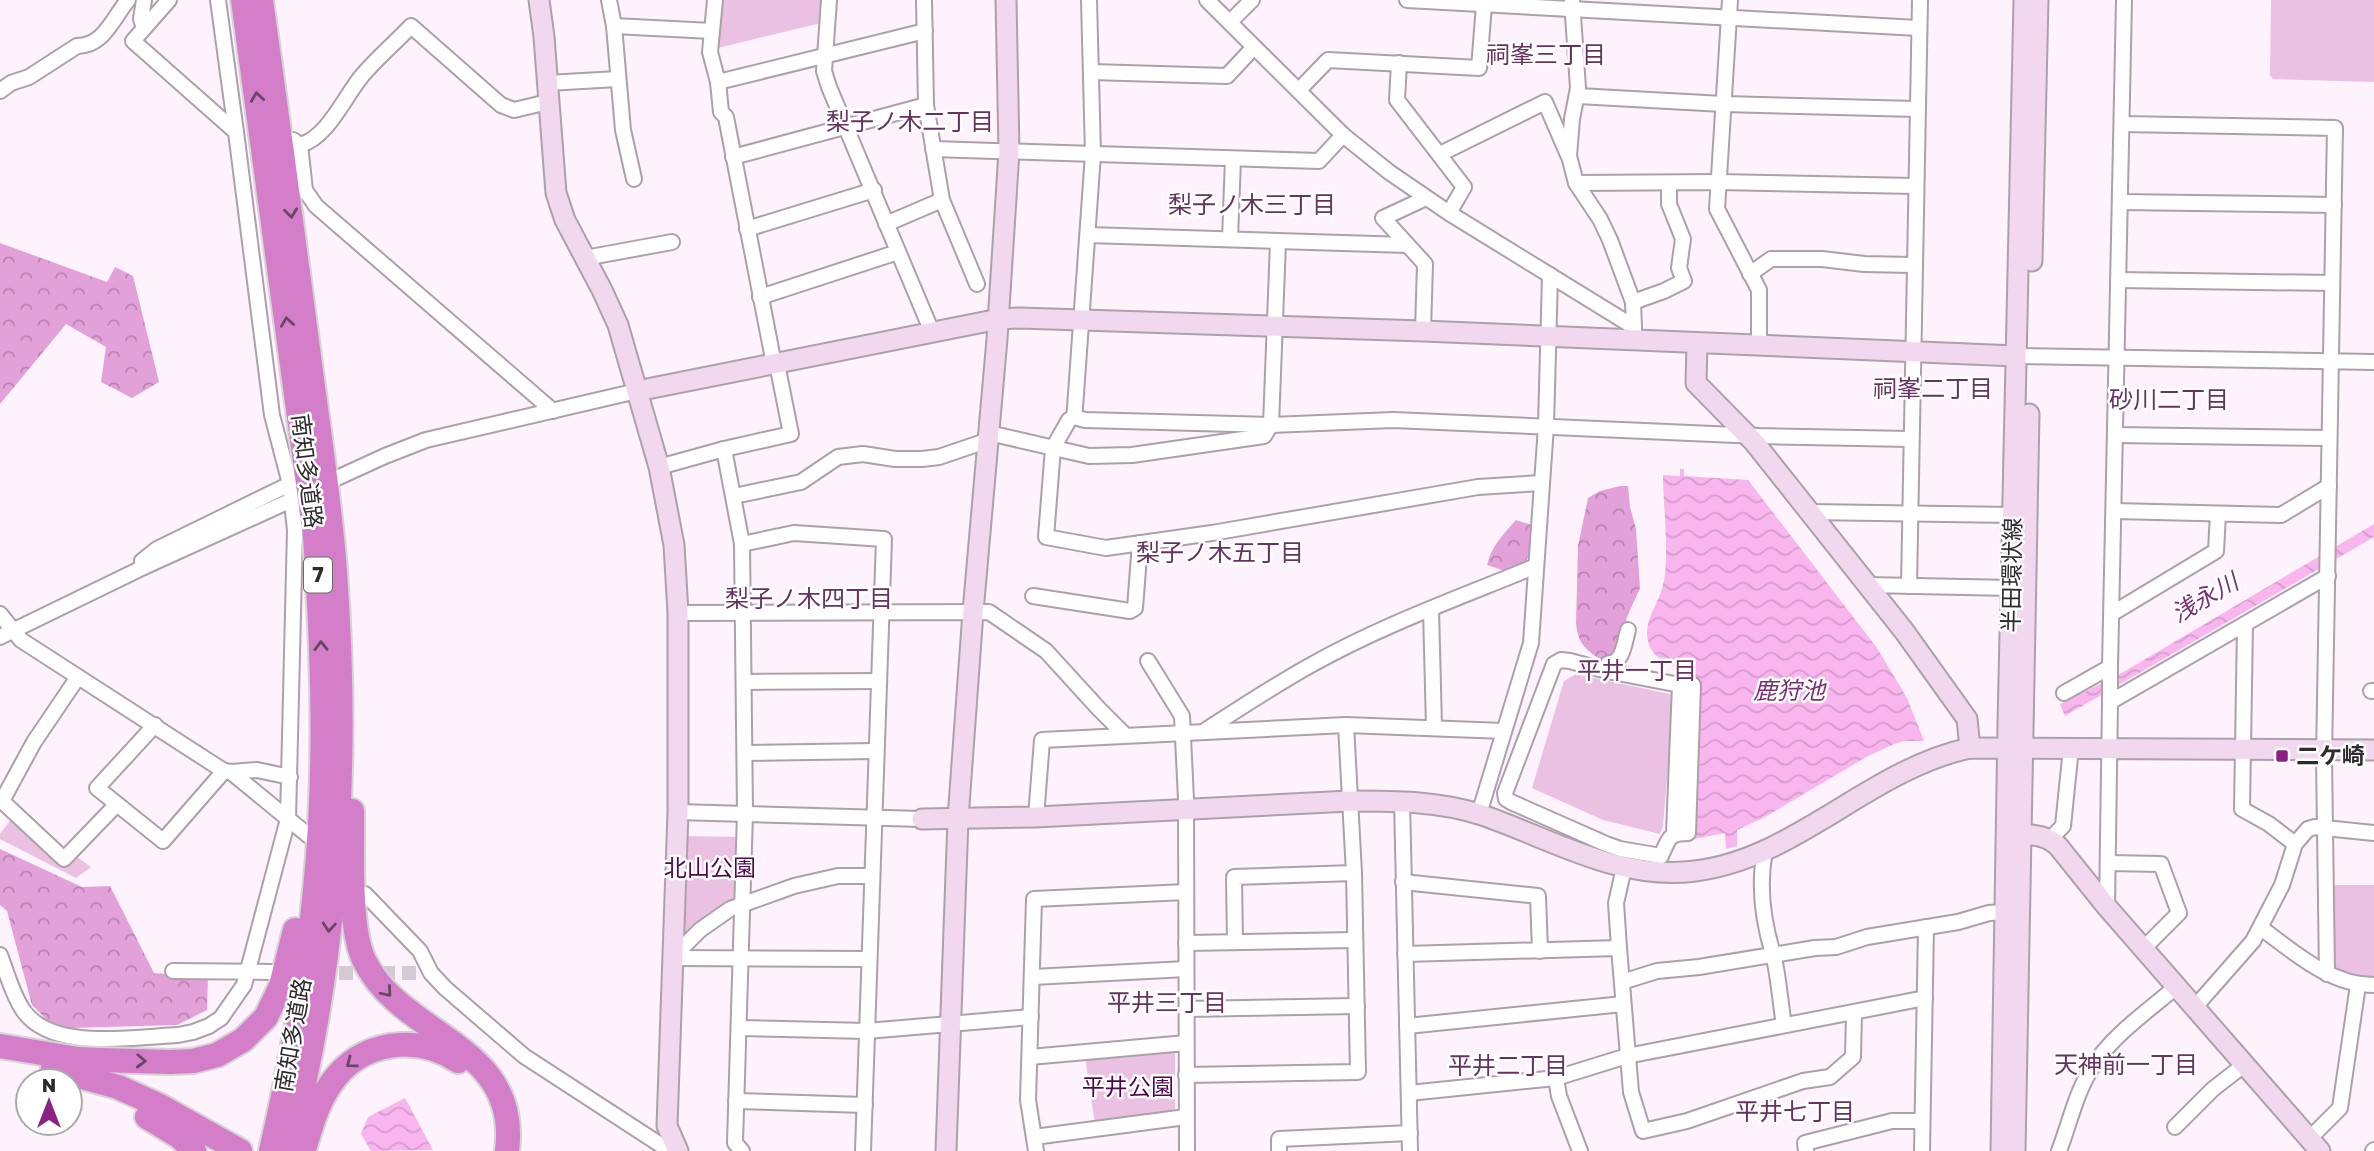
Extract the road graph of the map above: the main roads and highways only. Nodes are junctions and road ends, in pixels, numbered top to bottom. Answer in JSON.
{"nodes":[{"id":1,"x":243,"y":0,"type":"edge"},
{"id":2,"x":261,"y":0,"type":"edge"},
{"id":3,"x":330,"y":670,"type":"junction"},
{"id":4,"x":0,"y":1046,"type":"edge"},
{"id":5,"x":0,"y":1059,"type":"edge"},
{"id":6,"x":78,"y":1059,"type":"junction"},
{"id":7,"x":46,"y":1067,"type":"edge"},
{"id":8,"x":84,"y":1078,"type":"edge"},
{"id":9,"x":84,"y":1089,"type":"edge"},
{"id":10,"x":258,"y":1150,"type":"edge"},
{"id":11,"x":194,"y":1151,"type":"edge"},
{"id":12,"x":288,"y":1151,"type":"edge"},
{"id":13,"x":303,"y":1151,"type":"edge"},
{"id":14,"x":498,"y":1151,"type":"edge"}],
"edges":[{"from":3,"to":1,"type":"highway","name":"南知多道路","number":"7","one_way":true},
{"from":2,"to":3,"type":"highway","name":"南知多道路","number":"7","one_way":true},
{"from":6,"to":3,"type":"highway","one_way":true},
{"from":3,"to":10,"type":"highway","name":"南知多道路","number":"7"},
{"from":3,"to":12,"type":"highway","name":"南知多道路","number":"7","one_way":true},
{"from":3,"to":14,"type":"highway","one_way":true},
{"from":4,"to":6,"type":"highway"},
{"from":5,"to":7,"type":"highway"},
{"from":6,"to":10,"type":"highway"},
{"from":8,"to":10,"type":"highway"},
{"from":9,"to":11,"type":"highway"},
{"from":14,"to":13,"type":"highway","one_way":true}]}
